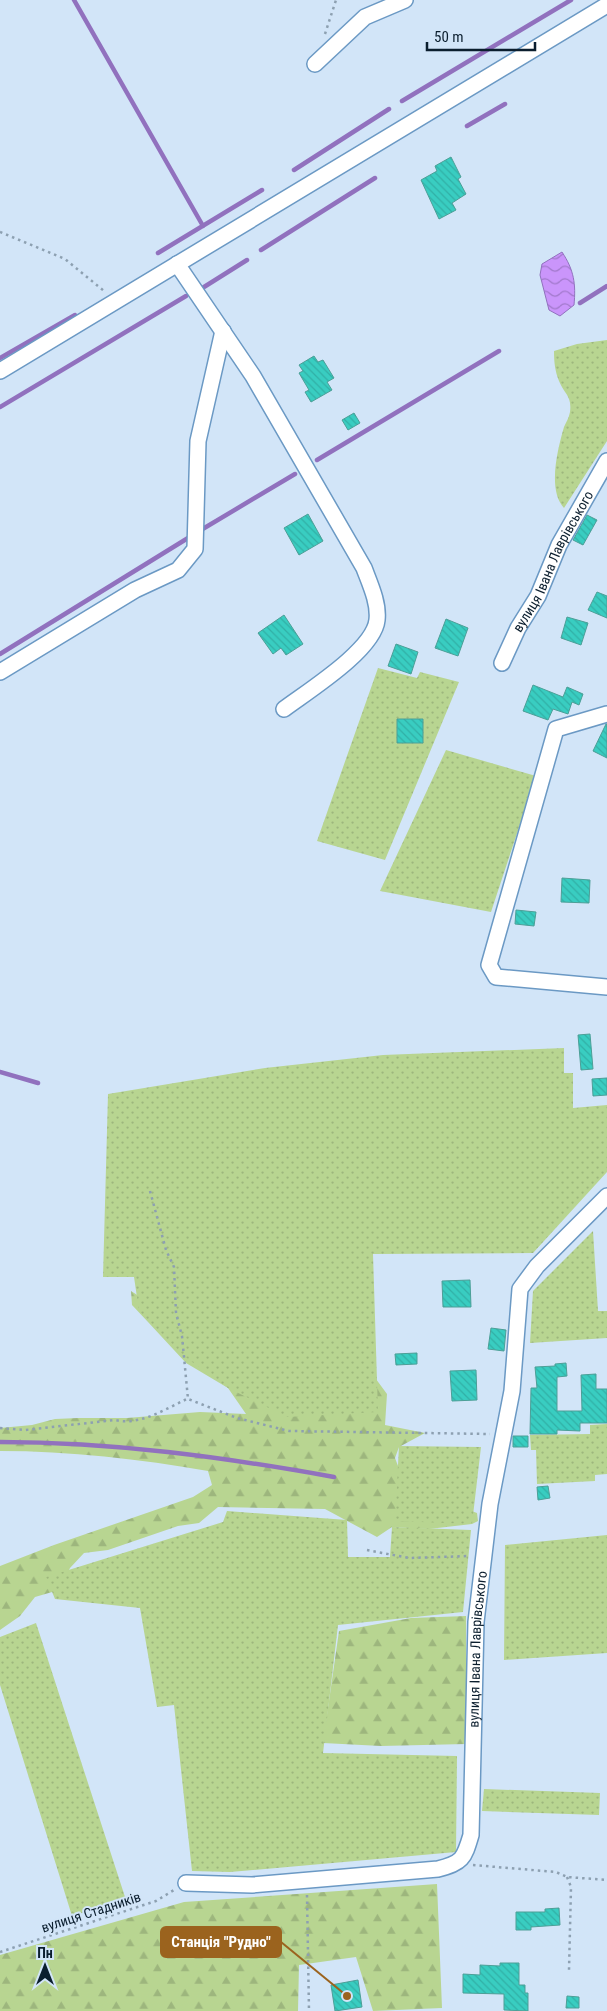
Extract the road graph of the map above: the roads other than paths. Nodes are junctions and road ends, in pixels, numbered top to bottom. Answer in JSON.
{"nodes":[{"id":1,"x":405,"y":0,"type":"edge"},
{"id":2,"x":607,"y":4,"type":"edge"},
{"id":3,"x":315,"y":64,"type":"dead end"},
{"id":4,"x":177,"y":264,"type":"junction"},
{"id":5,"x":223,"y":331,"type":"junction"},
{"id":6,"x":0,"y":371,"type":"edge"},
{"id":7,"x":607,"y":461,"type":"edge"},
{"id":8,"x":502,"y":663,"type":"dead end"},
{"id":9,"x":0,"y":672,"type":"edge"},
{"id":10,"x":284,"y":709,"type":"dead end"},
{"id":11,"x":607,"y":714,"type":"edge"},
{"id":12,"x":607,"y":987,"type":"edge"},
{"id":13,"x":607,"y":1196,"type":"edge"},
{"id":14,"x":186,"y":1884,"type":"road end"}],
"edges":[{"from":1,"to":3,"type":"street"},
{"from":2,"to":4,"type":"street"},
{"from":4,"to":5,"type":"street"},
{"from":4,"to":6,"type":"street"},
{"from":5,"to":9,"type":"street"},
{"from":5,"to":10,"type":"street"},
{"from":7,"to":8,"type":"street","name":"вулиця Івана Лаврівського"},
{"from":11,"to":12,"type":"street"},
{"from":13,"to":14,"type":"street","name":"вулиця Івана Лаврівського"}]}
